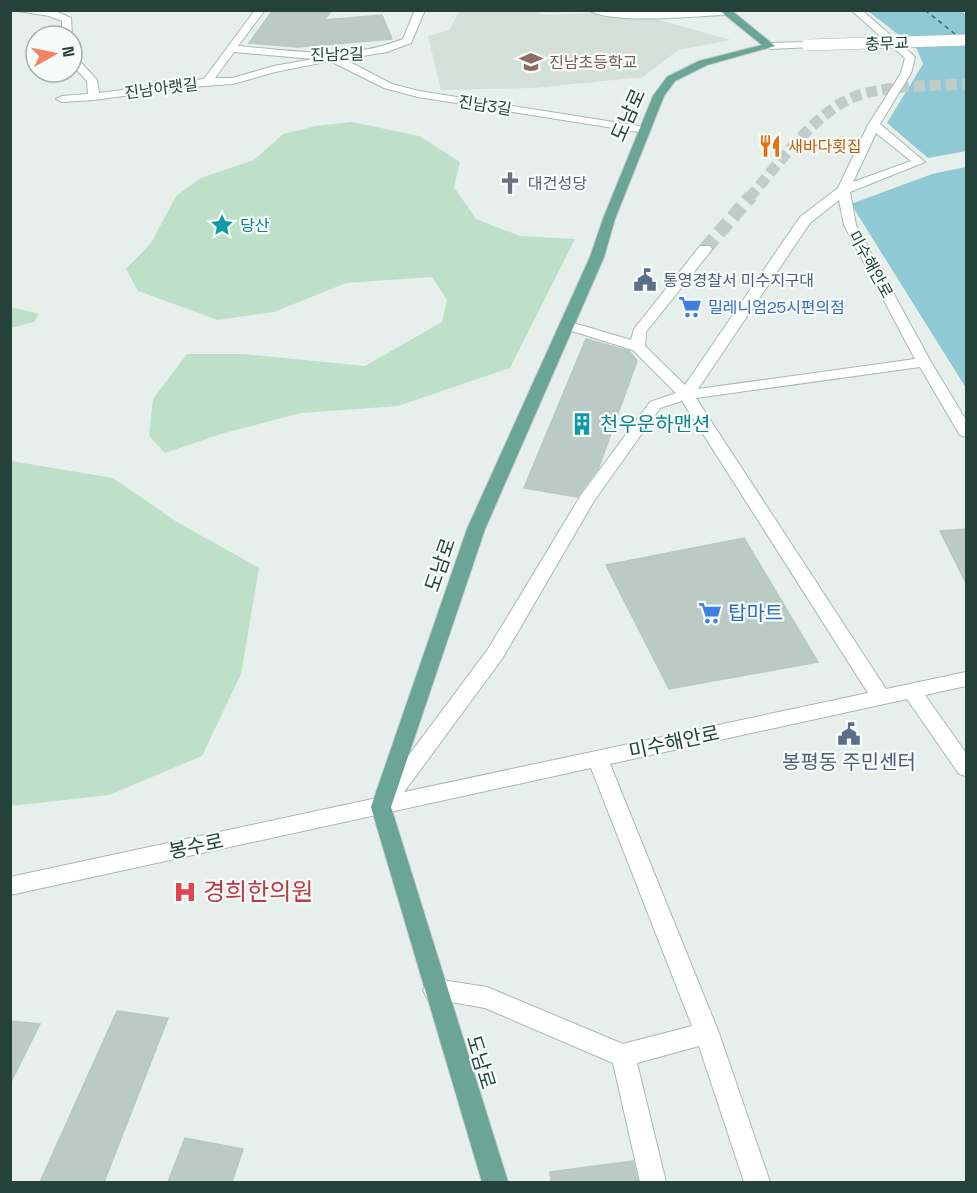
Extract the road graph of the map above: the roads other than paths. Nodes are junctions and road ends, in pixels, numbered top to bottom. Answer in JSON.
{"nodes":[{"id":1,"x":17,"y":10,"type":"edge"},
{"id":2,"x":260,"y":10,"type":"edge"},
{"id":3,"x":420,"y":10,"type":"edge"},
{"id":4,"x":593,"y":10,"type":"edge"},
{"id":5,"x":856,"y":10,"type":"edge"},
{"id":6,"x":724,"y":11,"type":"edge"},
{"id":7,"x":67,"y":24,"type":"edge"},
{"id":8,"x":966,"y":40,"type":"edge"},
{"id":9,"x":770,"y":46,"type":"junction"},
{"id":10,"x":232,"y":49,"type":"junction"},
{"id":11,"x":332,"y":57,"type":"junction"},
{"id":12,"x":84,"y":72,"type":"edge"},
{"id":13,"x":207,"y":82,"type":"junction"},
{"id":14,"x":94,"y":97,"type":"junction"},
{"id":15,"x":62,"y":99,"type":"dead end"},
{"id":16,"x":874,"y":124,"type":"junction"},
{"id":17,"x":645,"y":130,"type":"junction"},
{"id":18,"x":843,"y":190,"type":"junction"},
{"id":19,"x":705,"y":249,"type":"tunnel mouth"},
{"id":20,"x":567,"y":325,"type":"junction"},
{"id":21,"x":638,"y":347,"type":"junction"},
{"id":22,"x":924,"y":362,"type":"junction"},
{"id":23,"x":686,"y":395,"type":"junction"},
{"id":24,"x":966,"y":432,"type":"edge"},
{"id":25,"x":966,"y":679,"type":"edge"},
{"id":26,"x":911,"y":690,"type":"junction"},
{"id":27,"x":880,"y":696,"type":"junction"},
{"id":28,"x":598,"y":759,"type":"junction"},
{"id":29,"x":966,"y":768,"type":"edge"},
{"id":30,"x":381,"y":807,"type":"junction"},
{"id":31,"x":10,"y":886,"type":"edge"},
{"id":32,"x":435,"y":990,"type":"junction"},
{"id":33,"x":707,"y":1033,"type":"junction"},
{"id":34,"x":623,"y":1055,"type":"junction"},
{"id":35,"x":495,"y":1182,"type":"edge"},
{"id":36,"x":653,"y":1182,"type":"edge"},
{"id":37,"x":757,"y":1182,"type":"edge"}],
"edges":[{"from":1,"to":7,"type":"street"},
{"from":2,"to":10,"type":"street","name":"진남아랫길"},
{"from":3,"to":11,"type":"street","name":"진남2길"},
{"from":4,"to":6,"type":"street"},
{"from":5,"to":16,"type":"street"},
{"from":6,"to":9,"type":"main road"},
{"from":8,"to":9,"type":"street","name":"충무교","bridge":true},
{"from":9,"to":17,"type":"main road","name":"도남로"},
{"from":10,"to":11,"type":"street","name":"진남2길"},
{"from":10,"to":13,"type":"street","name":"진남아랫길"},
{"from":11,"to":13,"type":"street"},
{"from":11,"to":17,"type":"street","name":"진남3길"},
{"from":12,"to":14,"type":"street"},
{"from":13,"to":14,"type":"street","name":"진남아랫길"},
{"from":14,"to":15,"type":"street","name":"진남아랫길"},
{"from":16,"to":18,"type":"street"},
{"from":16,"to":18,"type":"street"},
{"from":17,"to":20,"type":"main road","name":"도남로"},
{"from":18,"to":22,"type":"street","name":"미수해안로"},
{"from":18,"to":23,"type":"street"},
{"from":19,"to":21,"type":"street"},
{"from":20,"to":21,"type":"street"},
{"from":20,"to":30,"type":"main road","name":"도남로"},
{"from":21,"to":23,"type":"street"},
{"from":22,"to":23,"type":"street"},
{"from":22,"to":24,"type":"street","name":"미수해안로"},
{"from":23,"to":27,"type":"street"},
{"from":23,"to":30,"type":"street"},
{"from":25,"to":26,"type":"street","name":"미수해안로"},
{"from":26,"to":27,"type":"street","name":"미수해안로"},
{"from":26,"to":29,"type":"street"},
{"from":27,"to":28,"type":"street","name":"미수해안로"},
{"from":28,"to":30,"type":"street","name":"미수해안로"},
{"from":28,"to":33,"type":"street"},
{"from":30,"to":31,"type":"street","name":"봉수로"},
{"from":30,"to":32,"type":"main road","name":"도남로"},
{"from":32,"to":34,"type":"street"},
{"from":32,"to":35,"type":"main road","name":"도남로"},
{"from":33,"to":34,"type":"street"},
{"from":33,"to":37,"type":"street"},
{"from":34,"to":36,"type":"street"}]}
